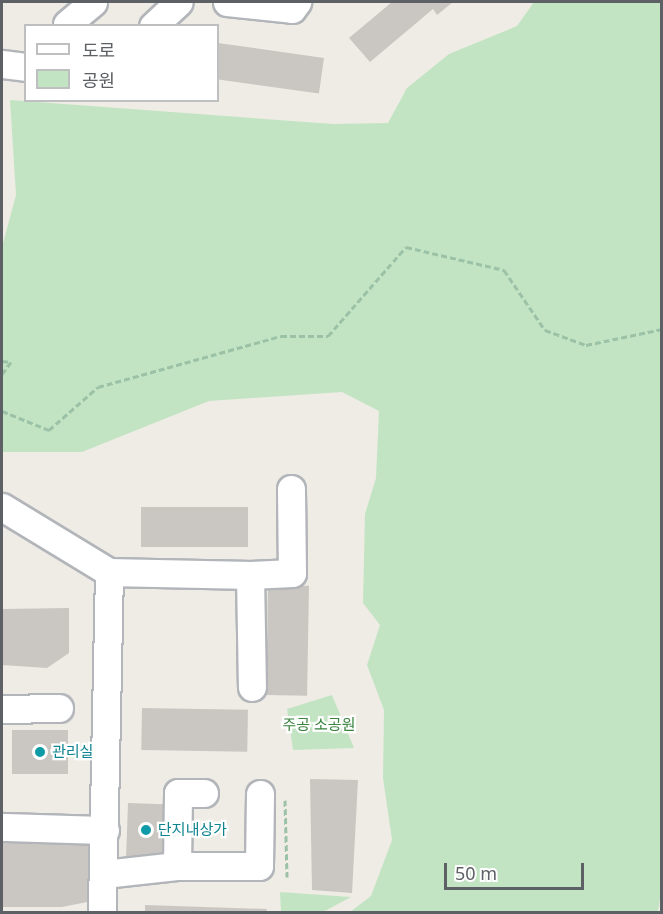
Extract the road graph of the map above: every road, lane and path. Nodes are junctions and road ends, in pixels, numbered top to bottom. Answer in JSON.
{"nodes":[{"id":1,"x":93,"y":2,"type":"edge"},
{"id":2,"x":177,"y":2,"type":"edge"},
{"id":3,"x":227,"y":2,"type":"edge"},
{"id":4,"x":297,"y":2,"type":"edge"},
{"id":5,"x":67,"y":24,"type":"dead end"},
{"id":6,"x":155,"y":24,"type":"edge"},
{"id":7,"x":2,"y":64,"type":"edge"},
{"id":8,"x":24,"y":66,"type":"edge"},
{"id":9,"x":662,"y":328,"type":"edge"},
{"id":10,"x":2,"y":361,"type":"edge"},
{"id":11,"x":2,"y":374,"type":"edge"},
{"id":12,"x":2,"y":411,"type":"edge"},
{"id":13,"x":291,"y":489,"type":"dead end"},
{"id":14,"x":2,"y":507,"type":"edge"},
{"id":15,"x":109,"y":572,"type":"junction"},
{"id":16,"x":250,"y":575,"type":"junction"},
{"id":17,"x":252,"y":687,"type":"dead end"},
{"id":18,"x":59,"y":708,"type":"dead end"},
{"id":19,"x":2,"y":709,"type":"edge"},
{"id":20,"x":204,"y":793,"type":"dead end"},
{"id":21,"x":272,"y":794,"type":"joint"},
{"id":22,"x":2,"y":827,"type":"edge"},
{"id":23,"x":105,"y":830,"type":"junction"},
{"id":24,"x":177,"y":866,"type":"junction"},
{"id":25,"x":104,"y":874,"type":"junction"},
{"id":26,"x":287,"y":877,"type":"dead end"},
{"id":27,"x":102,"y":912,"type":"edge"}],
"edges":[{"from":1,"to":5,"type":"lane"},
{"from":2,"to":6,"type":"lane"},
{"from":3,"to":4,"type":"lane"},
{"from":7,"to":8,"type":"lane"},
{"from":9,"to":12,"type":"path"},
{"from":10,"to":11,"type":"path"},
{"from":13,"to":16,"type":"lane"},
{"from":14,"to":15,"type":"lane"},
{"from":15,"to":16,"type":"lane"},
{"from":15,"to":23,"type":"lane"},
{"from":16,"to":17,"type":"lane"},
{"from":18,"to":19,"type":"lane"},
{"from":20,"to":24,"type":"lane"},
{"from":21,"to":24,"type":"lane"},
{"from":21,"to":26,"type":"path"},
{"from":22,"to":23,"type":"lane"},
{"from":23,"to":25,"type":"lane"},
{"from":24,"to":25,"type":"lane"},
{"from":25,"to":27,"type":"lane"}]}
